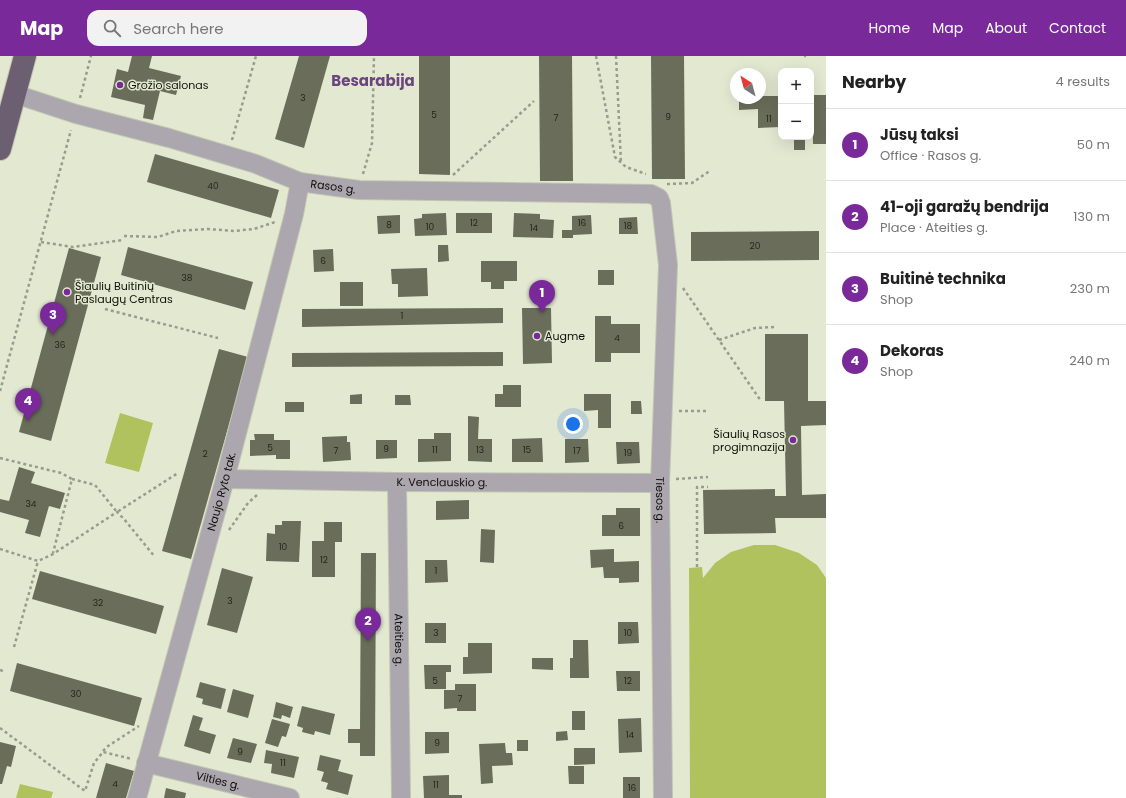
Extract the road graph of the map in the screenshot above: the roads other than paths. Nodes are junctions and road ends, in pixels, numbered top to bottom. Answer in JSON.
{"nodes":[{"id":1,"x":25,"y":56,"type":"edge"},
{"id":2,"x":15,"y":94,"type":"junction"},
{"id":3,"x":0,"y":149,"type":"edge"},
{"id":4,"x":300,"y":182,"type":"junction"},
{"id":5,"x":661,"y":203,"type":"joint"},
{"id":6,"x":225,"y":479,"type":"junction"},
{"id":7,"x":660,"y":481,"type":"junction"},
{"id":8,"x":397,"y":482,"type":"junction"},
{"id":9,"x":146,"y":763,"type":"junction"},
{"id":10,"x":137,"y":798,"type":"edge"},
{"id":11,"x":290,"y":798,"type":"edge"},
{"id":12,"x":401,"y":798,"type":"edge"},
{"id":13,"x":662,"y":798,"type":"edge"}],
"edges":[{"from":1,"to":2,"type":"highway"},
{"from":2,"to":3,"type":"highway"},
{"from":2,"to":4,"type":"street","name":"Rasos g."},
{"from":4,"to":5,"type":"street","name":"Rasos g."},
{"from":4,"to":6,"type":"street","name":"Naujo Ryto tak."},
{"from":5,"to":7,"type":"street","name":"Tiesos g."},
{"from":6,"to":8,"type":"street","name":"K. Venclauskio g."},
{"from":6,"to":9,"type":"street","name":"Naujo Ryto tak."},
{"from":7,"to":8,"type":"street","name":"K. Venclauskio g."},
{"from":7,"to":13,"type":"street","name":"Tiesos g."},
{"from":8,"to":12,"type":"street","name":"Ateities g."},
{"from":9,"to":10,"type":"street","name":"Naujo Ryto tak."},
{"from":9,"to":11,"type":"street","name":"Vilties g."}]}
